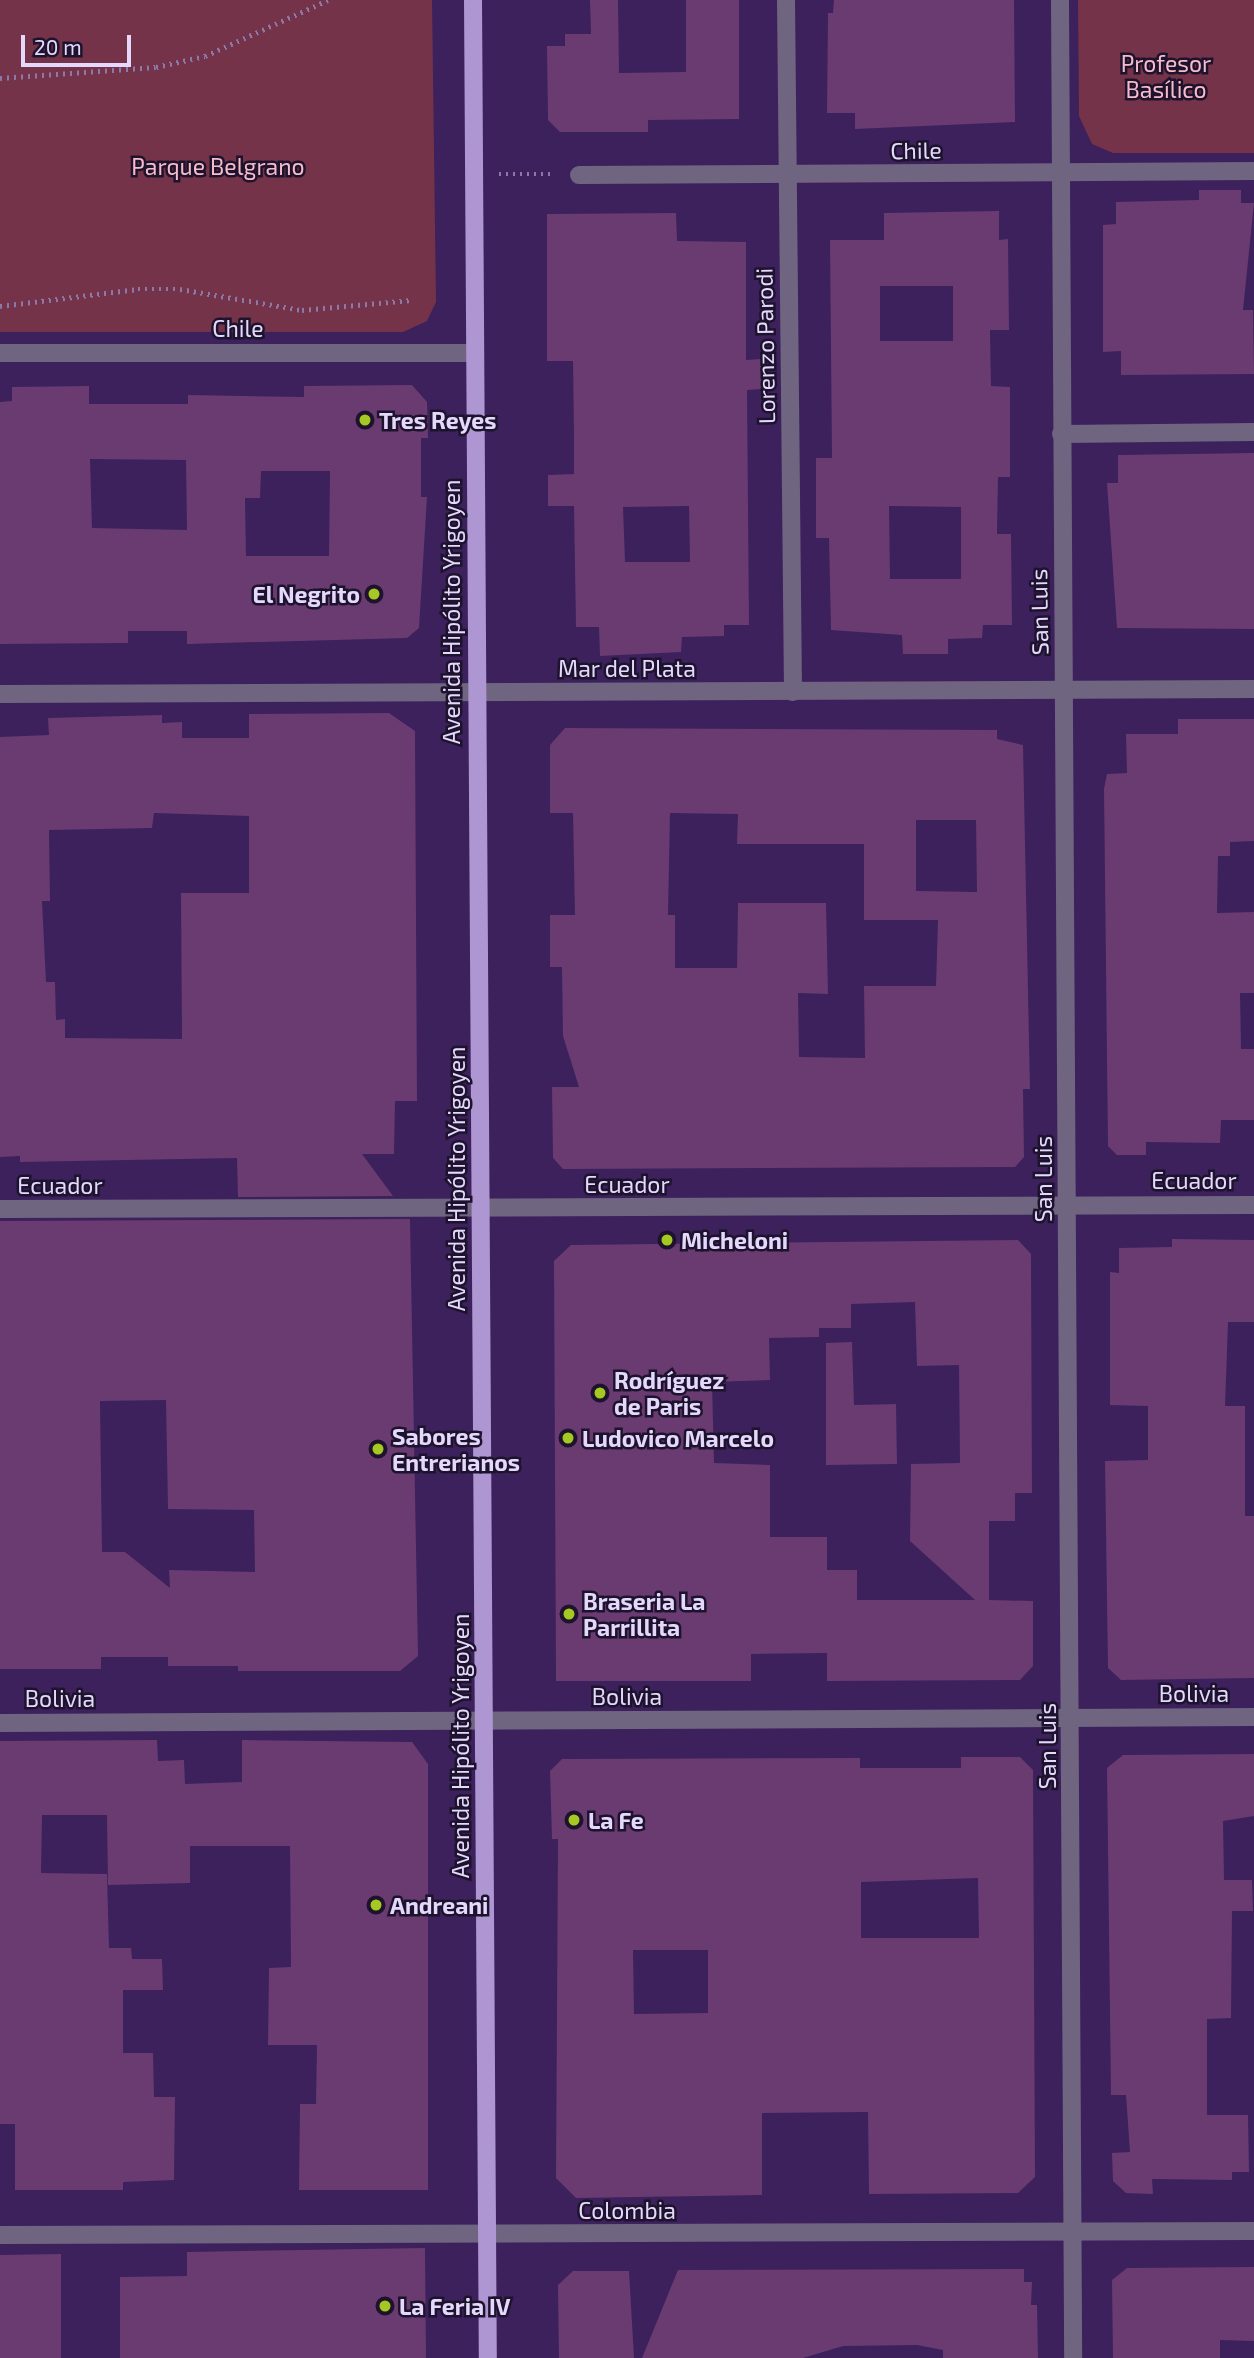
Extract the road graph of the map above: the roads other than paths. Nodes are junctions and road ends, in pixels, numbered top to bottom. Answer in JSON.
{"nodes":[{"id":1,"x":473,"y":0,"type":"edge"},
{"id":2,"x":786,"y":0,"type":"edge"},
{"id":3,"x":1060,"y":0,"type":"edge"},
{"id":4,"x":1254,"y":171,"type":"edge"},
{"id":5,"x":1061,"y":173,"type":"junction"},
{"id":6,"x":579,"y":175,"type":"dead end"},
{"id":7,"x":788,"y":176,"type":"junction"},
{"id":8,"x":0,"y":353,"type":"edge"},
{"id":9,"x":475,"y":353,"type":"junction"},
{"id":10,"x":1254,"y":432,"type":"edge"},
{"id":11,"x":1062,"y":434,"type":"junction"},
{"id":12,"x":1064,"y":689,"type":"junction"},
{"id":13,"x":1254,"y":689,"type":"edge"},
{"id":14,"x":793,"y":692,"type":"junction"},
{"id":15,"x":476,"y":693,"type":"junction"},
{"id":16,"x":0,"y":694,"type":"edge"},
{"id":17,"x":1068,"y":1205,"type":"junction"},
{"id":18,"x":1254,"y":1205,"type":"edge"},
{"id":19,"x":0,"y":1209,"type":"edge"},
{"id":20,"x":481,"y":1209,"type":"junction"},
{"id":21,"x":1254,"y":1717,"type":"edge"},
{"id":22,"x":1071,"y":1718,"type":"junction"},
{"id":23,"x":484,"y":1721,"type":"junction"},
{"id":24,"x":0,"y":1723,"type":"edge"},
{"id":25,"x":1254,"y":2231,"type":"edge"},
{"id":26,"x":1072,"y":2232,"type":"junction"},
{"id":27,"x":0,"y":2235,"type":"edge"},
{"id":28,"x":487,"y":2236,"type":"junction"},
{"id":29,"x":488,"y":2358,"type":"edge"},
{"id":30,"x":1073,"y":2358,"type":"edge"}],
"edges":[{"from":1,"to":9,"type":"main road","name":"Avenida Hipólito Yrigoyen"},
{"from":2,"to":7,"type":"street","name":"Lorenzo Parodi"},
{"from":3,"to":5,"type":"street","name":"San Luis"},
{"from":4,"to":5,"type":"street","name":"Chile"},
{"from":5,"to":7,"type":"street","name":"Chile"},
{"from":5,"to":11,"type":"street","name":"San Luis"},
{"from":6,"to":7,"type":"street","name":"Chile"},
{"from":7,"to":14,"type":"street","name":"Lorenzo Parodi"},
{"from":8,"to":9,"type":"street","name":"Chile"},
{"from":9,"to":15,"type":"main road","name":"Avenida Hipólito Yrigoyen"},
{"from":10,"to":11,"type":"street"},
{"from":11,"to":12,"type":"street","name":"San Luis"},
{"from":12,"to":13,"type":"street","name":"Mar del Plata"},
{"from":12,"to":14,"type":"street","name":"Mar del Plata"},
{"from":12,"to":17,"type":"street","name":"San Luis"},
{"from":14,"to":15,"type":"street","name":"Mar del Plata"},
{"from":15,"to":16,"type":"street","name":"Mar del Plata"},
{"from":15,"to":20,"type":"main road","name":"Avenida Hipólito Yrigoyen"},
{"from":17,"to":18,"type":"street","name":"Ecuador"},
{"from":17,"to":20,"type":"street","name":"Ecuador"},
{"from":17,"to":22,"type":"street","name":"San Luis"},
{"from":19,"to":20,"type":"street","name":"Ecuador"},
{"from":20,"to":23,"type":"main road","name":"Avenida Hipólito Yrigoyen"},
{"from":21,"to":22,"type":"street","name":"Bolivia"},
{"from":22,"to":23,"type":"street","name":"Bolivia"},
{"from":22,"to":26,"type":"street","name":"San Luis"},
{"from":23,"to":24,"type":"street","name":"Bolivia"},
{"from":23,"to":28,"type":"main road","name":"Avenida Hipólito Yrigoyen"},
{"from":25,"to":26,"type":"street","name":"Colombia"},
{"from":26,"to":28,"type":"street","name":"Colombia"},
{"from":26,"to":30,"type":"street","name":"San Luis"},
{"from":27,"to":28,"type":"street","name":"Colombia"},
{"from":28,"to":29,"type":"main road","name":"Avenida Hipólito Yrigoyen"}]}
